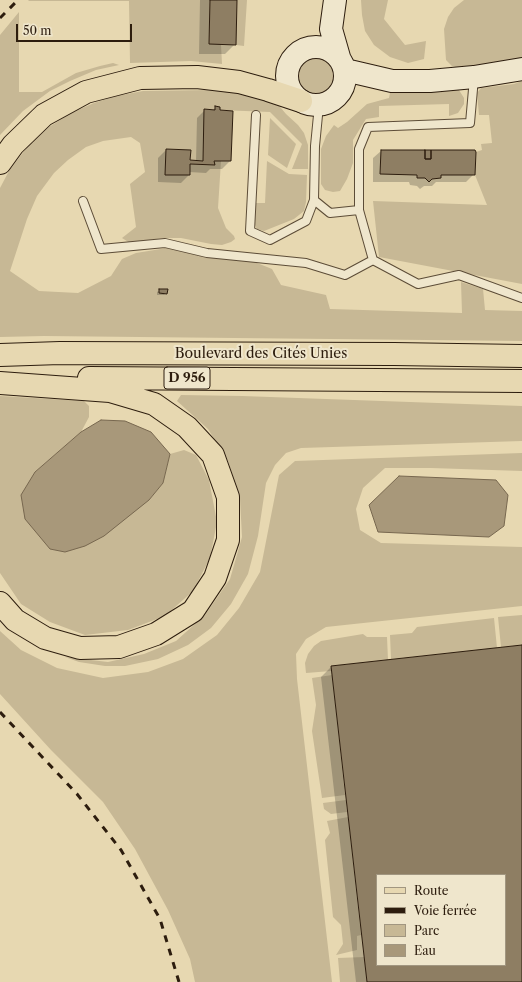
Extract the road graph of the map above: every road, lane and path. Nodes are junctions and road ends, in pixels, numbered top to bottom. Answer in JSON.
{"nodes":[{"id":1,"x":329,"y":0,"type":"edge"},
{"id":2,"x":335,"y":0,"type":"edge"},
{"id":3,"x":310,"y":47,"type":"junction"},
{"id":4,"x":342,"y":63,"type":"junction"},
{"id":5,"x":522,"y":69,"type":"edge"},
{"id":6,"x":474,"y":77,"type":"junction"},
{"id":7,"x":392,"y":81,"type":"junction"},
{"id":8,"x":319,"y":101,"type":"junction"},
{"id":9,"x":256,"y":115,"type":"dead end"},
{"id":10,"x":0,"y":162,"type":"edge"},
{"id":11,"x":314,"y":200,"type":"junction"},
{"id":12,"x":83,"y":201,"type":"dead end"},
{"id":13,"x":359,"y":210,"type":"junction"},
{"id":14,"x":373,"y":260,"type":"junction"},
{"id":15,"x":522,"y":298,"type":"edge"},
{"id":16,"x":0,"y":355,"type":"edge"},
{"id":17,"x":522,"y":356,"type":"edge"},
{"id":18,"x":0,"y":378,"type":"edge"},
{"id":19,"x":522,"y":381,"type":"edge"},
{"id":20,"x":0,"y":382,"type":"edge"},
{"id":21,"x":0,"y":603,"type":"edge"}],
"edges":[{"from":1,"to":3,"type":"main road"},
{"from":2,"to":4,"type":"main road"},
{"from":3,"to":4,"type":"main road"},
{"from":3,"to":8,"type":"main road"},
{"from":4,"to":7,"type":"main road"},
{"from":4,"to":8,"type":"main road"},
{"from":5,"to":6,"type":"main road"},
{"from":6,"to":7,"type":"main road"},
{"from":6,"to":13,"type":"lane"},
{"from":7,"to":8,"type":"main road"},
{"from":8,"to":10,"type":"main road"},
{"from":8,"to":11,"type":"lane"},
{"from":9,"to":11,"type":"lane"},
{"from":11,"to":13,"type":"lane"},
{"from":12,"to":14,"type":"lane"},
{"from":13,"to":14,"type":"lane"},
{"from":14,"to":15,"type":"lane"},
{"from":16,"to":17,"type":"main road","name":"Boulevard des Cités Unies","number":"D 956"},
{"from":18,"to":19,"type":"main road","name":"Boulevard des Cités Unies","number":"D 956"},
{"from":20,"to":21,"type":"main road"}]}
